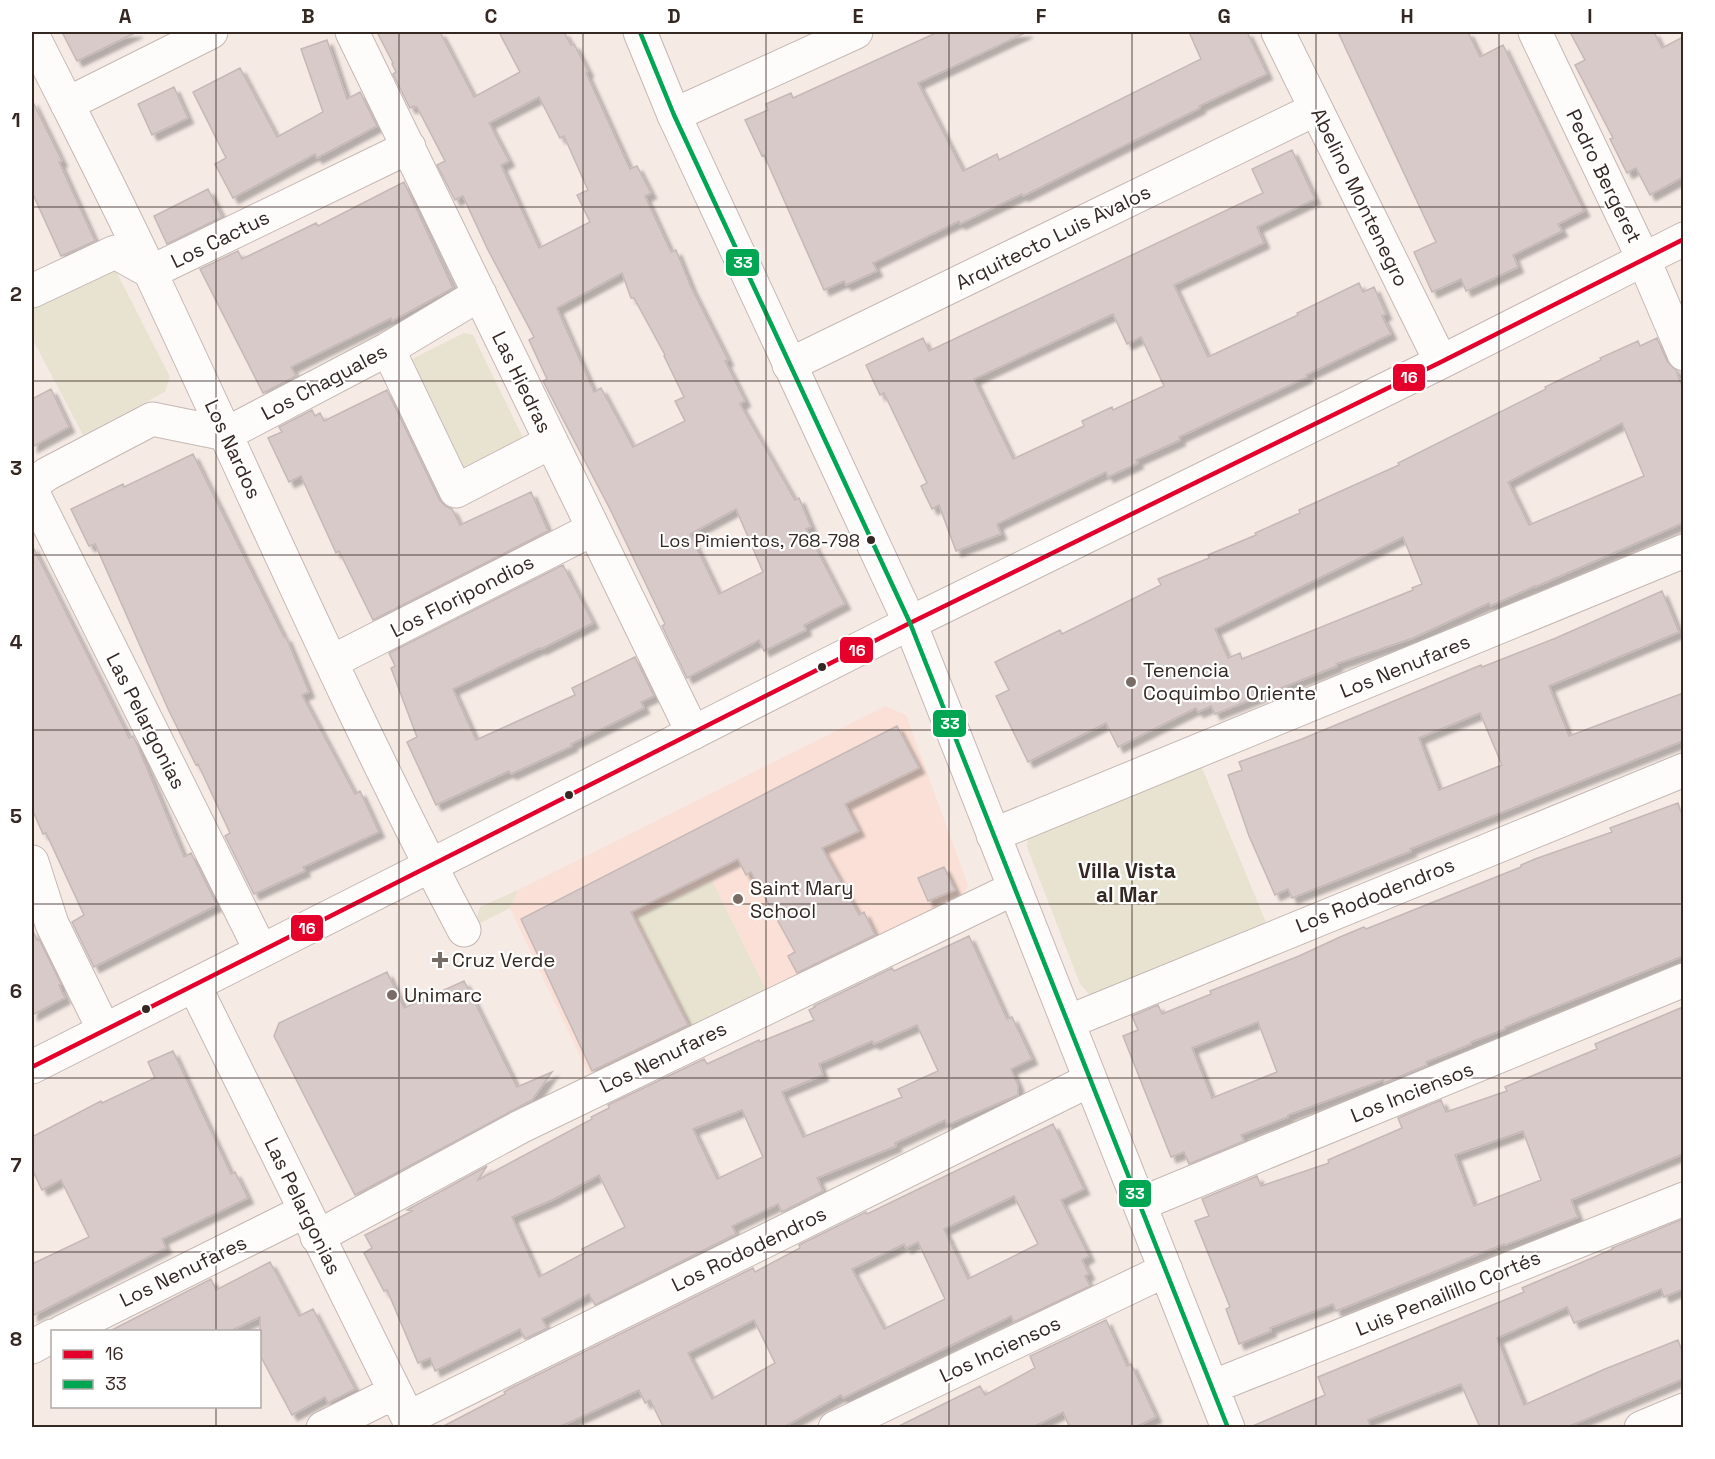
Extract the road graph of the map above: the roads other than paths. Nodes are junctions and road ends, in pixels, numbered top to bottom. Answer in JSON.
{"nodes":[{"id":1,"x":211,"y":32,"type":"edge"},
{"id":2,"x":352,"y":32,"type":"edge"},
{"id":3,"x":640,"y":32,"type":"edge"},
{"id":4,"x":856,"y":32,"type":"edge"},
{"id":5,"x":1278,"y":32,"type":"edge"},
{"id":6,"x":1535,"y":32,"type":"edge"},
{"id":7,"x":32,"y":34,"type":"edge"},
{"id":8,"x":67,"y":104,"type":"junction"},
{"id":9,"x":1316,"y":109,"type":"junction"},
{"id":10,"x":674,"y":115,"type":"junction"},
{"id":11,"x":409,"y":147,"type":"junction"},
{"id":12,"x":1683,"y":239,"type":"edge"},
{"id":13,"x":1643,"y":258,"type":"junction"},
{"id":14,"x":151,"y":272,"type":"junction"},
{"id":15,"x":32,"y":291,"type":"edge"},
{"id":16,"x":480,"y":294,"type":"junction"},
{"id":17,"x":388,"y":349,"type":"junction"},
{"id":18,"x":1683,"y":354,"type":"edge"},
{"id":19,"x":1441,"y":362,"type":"junction"},
{"id":20,"x":789,"y":365,"type":"junction"},
{"id":21,"x":226,"y":434,"type":"junction"},
{"id":22,"x":551,"y":442,"type":"junction"},
{"id":23,"x":32,"y":485,"type":"edge"},
{"id":24,"x":32,"y":491,"type":"edge"},
{"id":25,"x":593,"y":529,"type":"junction"},
{"id":26,"x":1683,"y":551,"type":"edge"},
{"id":27,"x":910,"y":623,"type":"junction"},
{"id":28,"x":332,"y":662,"type":"junction"},
{"id":29,"x":693,"y":733,"type":"junction"},
{"id":30,"x":1683,"y":770,"type":"edge"},
{"id":31,"x":993,"y":835,"type":"junction"},
{"id":32,"x":32,"y":862,"type":"edge"},
{"id":33,"x":430,"y":866,"type":"junction"},
{"id":34,"x":1015,"y":888,"type":"junction"},
{"id":35,"x":464,"y":930,"type":"dead end"},
{"id":36,"x":261,"y":951,"type":"junction"},
{"id":37,"x":1683,"y":980,"type":"edge"},
{"id":38,"x":194,"y":985,"type":"junction"},
{"id":39,"x":1068,"y":1022,"type":"junction"},
{"id":40,"x":105,"y":1030,"type":"junction"},
{"id":41,"x":32,"y":1067,"type":"edge"},
{"id":42,"x":1090,"y":1080,"type":"junction"},
{"id":43,"x":544,"y":1095,"type":"dead end"},
{"id":44,"x":520,"y":1127,"type":"junction"},
{"id":45,"x":1683,"y":1199,"type":"edge"},
{"id":46,"x":1140,"y":1204,"type":"junction"},
{"id":47,"x":311,"y":1224,"type":"junction"},
{"id":48,"x":1166,"y":1270,"type":"junction"},
{"id":49,"x":67,"y":1330,"type":"edge"},
{"id":50,"x":51,"y":1337,"type":"edge"},
{"id":51,"x":32,"y":1347,"type":"edge"},
{"id":52,"x":1212,"y":1387,"type":"junction"},
{"id":53,"x":1683,"y":1410,"type":"edge"},
{"id":54,"x":405,"y":1413,"type":"edge"},
{"id":55,"x":322,"y":1428,"type":"edge"},
{"id":56,"x":835,"y":1428,"type":"edge"},
{"id":57,"x":1228,"y":1428,"type":"edge"},
{"id":58,"x":1641,"y":1428,"type":"edge"}],
"edges":[{"from":1,"to":8,"type":"street"},
{"from":2,"to":11,"type":"street","name":"Las Hiedras"},
{"from":3,"to":10,"type":"street"},
{"from":4,"to":10,"type":"street"},
{"from":5,"to":9,"type":"street","name":"Abelino Montenegro"},
{"from":6,"to":13,"type":"street","name":"Pedro Bergeret"},
{"from":7,"to":8,"type":"street","name":"Los Nardos"},
{"from":8,"to":14,"type":"street","name":"Los Nardos"},
{"from":9,"to":19,"type":"street","name":"Abelino Montenegro"},
{"from":9,"to":20,"type":"street","name":"Arquitecto Luis Avalos"},
{"from":10,"to":20,"type":"street"},
{"from":11,"to":14,"type":"street","name":"Los Cactus"},
{"from":11,"to":16,"type":"street","name":"Las Hiedras"},
{"from":12,"to":13,"type":"street"},
{"from":13,"to":18,"type":"street","name":"Pedro Bergeret"},
{"from":13,"to":19,"type":"street"},
{"from":14,"to":15,"type":"street","name":"Los Cactus"},
{"from":14,"to":21,"type":"street","name":"Los Nardos"},
{"from":16,"to":17,"type":"street","name":"Los Chaguales"},
{"from":16,"to":22,"type":"street","name":"Las Hiedras"},
{"from":17,"to":21,"type":"street","name":"Los Chaguales"},
{"from":17,"to":22,"type":"street"},
{"from":19,"to":27,"type":"street"},
{"from":20,"to":27,"type":"street"},
{"from":21,"to":23,"type":"street"},
{"from":21,"to":28,"type":"street","name":"Los Nardos"},
{"from":22,"to":25,"type":"street","name":"Las Hiedras"},
{"from":24,"to":36,"type":"street","name":"Las Pelargonias"},
{"from":25,"to":28,"type":"street","name":"Los Floripondios"},
{"from":25,"to":29,"type":"street","name":"Las Hiedras"},
{"from":26,"to":31,"type":"street","name":"Los Nenufares"},
{"from":27,"to":29,"type":"street"},
{"from":27,"to":31,"type":"street"},
{"from":28,"to":33,"type":"street","name":"Los Nardos"},
{"from":29,"to":33,"type":"street"},
{"from":30,"to":39,"type":"street","name":"Los Rododendros"},
{"from":31,"to":34,"type":"street"},
{"from":32,"to":40,"type":"street"},
{"from":33,"to":35,"type":"street","name":"Los Nardos"},
{"from":33,"to":36,"type":"street"},
{"from":34,"to":39,"type":"street"},
{"from":34,"to":44,"type":"street","name":"Los Nenufares"},
{"from":36,"to":38,"type":"street"},
{"from":37,"to":46,"type":"street","name":"Los Inciensos"},
{"from":38,"to":40,"type":"street"},
{"from":38,"to":47,"type":"street","name":"Las Pelargonias"},
{"from":39,"to":42,"type":"street"},
{"from":40,"to":41,"type":"street"},
{"from":42,"to":46,"type":"street"},
{"from":42,"to":54,"type":"street","name":"Los Rododendros"},
{"from":43,"to":44,"type":"street"},
{"from":44,"to":47,"type":"street","name":"Los Nenufares"},
{"from":45,"to":52,"type":"street","name":"Luis Penailillo Cortés"},
{"from":46,"to":48,"type":"street"},
{"from":47,"to":49,"type":"street","name":"Los Nenufares"},
{"from":47,"to":54,"type":"street","name":"Las Pelargonias"},
{"from":48,"to":52,"type":"street"},
{"from":48,"to":56,"type":"street","name":"Los Inciensos"},
{"from":50,"to":51,"type":"street"},
{"from":52,"to":57,"type":"street"},
{"from":53,"to":58,"type":"street"},
{"from":54,"to":55,"type":"street","name":"Los Rododendros"}]}
